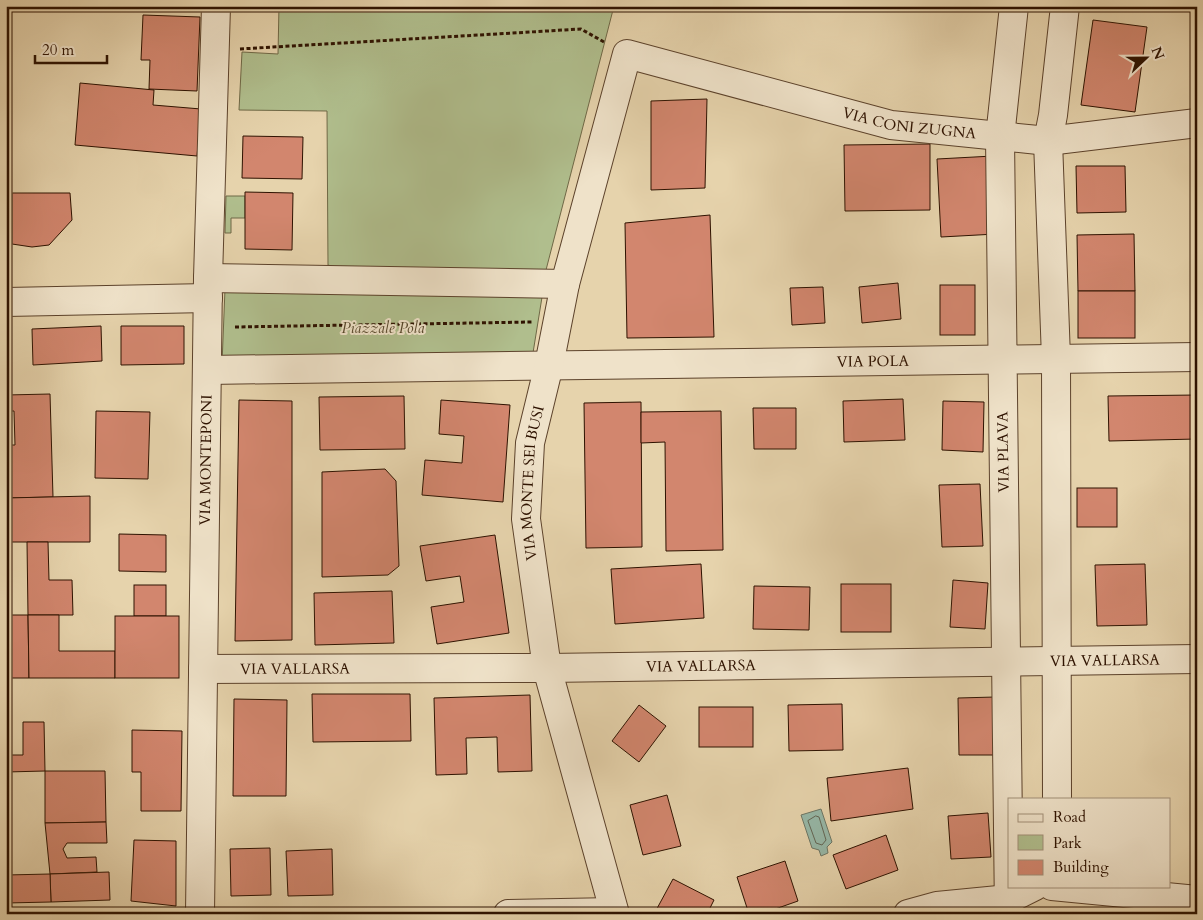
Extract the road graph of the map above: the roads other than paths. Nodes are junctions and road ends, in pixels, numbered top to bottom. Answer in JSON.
{"nodes":[{"id":1,"x":216,"y":6,"type":"edge"},
{"id":2,"x":1014,"y":6,"type":"edge"},
{"id":3,"x":1065,"y":6,"type":"edge"},
{"id":4,"x":627,"y":54,"type":"joint"},
{"id":5,"x":1197,"y":123,"type":"edge"},
{"id":6,"x":1000,"y":137,"type":"junction"},
{"id":7,"x":1048,"y":141,"type":"junction"},
{"id":8,"x":564,"y":284,"type":"junction"},
{"id":9,"x":208,"y":288,"type":"junction"},
{"id":10,"x":6,"y":302,"type":"edge"},
{"id":11,"x":1197,"y":357,"type":"edge"},
{"id":12,"x":1056,"y":358,"type":"junction"},
{"id":13,"x":1002,"y":361,"type":"junction"},
{"id":14,"x":549,"y":365,"type":"junction"},
{"id":15,"x":207,"y":370,"type":"junction"},
{"id":16,"x":1197,"y":658,"type":"edge"},
{"id":17,"x":1006,"y":661,"type":"junction"},
{"id":18,"x":1056,"y":662,"type":"junction"},
{"id":19,"x":547,"y":668,"type":"junction"},
{"id":20,"x":203,"y":669,"type":"junction"},
{"id":21,"x":1057,"y":798,"type":"edge"},
{"id":22,"x":1008,"y":824,"type":"edge"},
{"id":23,"x":1009,"y":888,"type":"edge"},
{"id":24,"x":1033,"y":888,"type":"edge"},
{"id":25,"x":1073,"y":888,"type":"edge"},
{"id":26,"x":1197,"y":900,"type":"edge"},
{"id":27,"x":1009,"y":906,"type":"edge"},
{"id":28,"x":615,"y":913,"type":"edge"},
{"id":29,"x":200,"y":914,"type":"edge"},
{"id":30,"x":508,"y":914,"type":"edge"},
{"id":31,"x":908,"y":914,"type":"edge"}],
"edges":[{"from":1,"to":9,"type":"street","name":"VIA MONTEPONI"},
{"from":2,"to":6,"type":"street","name":"VIA PLAVA"},
{"from":3,"to":7,"type":"street"},
{"from":4,"to":6,"type":"street","name":"VIA CONI ZUGNA"},
{"from":4,"to":8,"type":"street","name":"VIA MONTE SEI BUSI"},
{"from":5,"to":7,"type":"street","name":"VIA CONI ZUGNA"},
{"from":6,"to":7,"type":"street","name":"VIA CONI ZUGNA"},
{"from":6,"to":13,"type":"street","name":"VIA PLAVA"},
{"from":7,"to":12,"type":"street"},
{"from":8,"to":9,"type":"street"},
{"from":8,"to":14,"type":"street","name":"VIA MONTE SEI BUSI"},
{"from":9,"to":10,"type":"street"},
{"from":9,"to":15,"type":"street","name":"VIA MONTEPONI"},
{"from":11,"to":12,"type":"street","name":"VIA POLA"},
{"from":12,"to":13,"type":"street","name":"VIA POLA"},
{"from":12,"to":18,"type":"street"},
{"from":13,"to":14,"type":"street","name":"VIA POLA"},
{"from":13,"to":17,"type":"street","name":"VIA PLAVA"},
{"from":14,"to":15,"type":"street"},
{"from":14,"to":19,"type":"street","name":"VIA MONTE SEI BUSI"},
{"from":15,"to":20,"type":"street","name":"VIA MONTEPONI"},
{"from":16,"to":18,"type":"street","name":"VIA VALLARSA"},
{"from":17,"to":18,"type":"street","name":"VIA VALLARSA"},
{"from":17,"to":19,"type":"street","name":"VIA VALLARSA"},
{"from":17,"to":22,"type":"street","name":"VIA PLAVA"},
{"from":18,"to":21,"type":"street"},
{"from":19,"to":20,"type":"street","name":"VIA VALLARSA"},
{"from":19,"to":28,"type":"street","name":"VIA MONTE SEI BUSI"},
{"from":20,"to":29,"type":"street","name":"VIA MONTEPONI"},
{"from":23,"to":27,"type":"street","name":"VIA PLAVA"},
{"from":24,"to":27,"type":"street"},
{"from":25,"to":26,"type":"street"},
{"from":27,"to":31,"type":"street"},
{"from":28,"to":30,"type":"street","name":"VIA MONTE SEI BUSI"}]}
